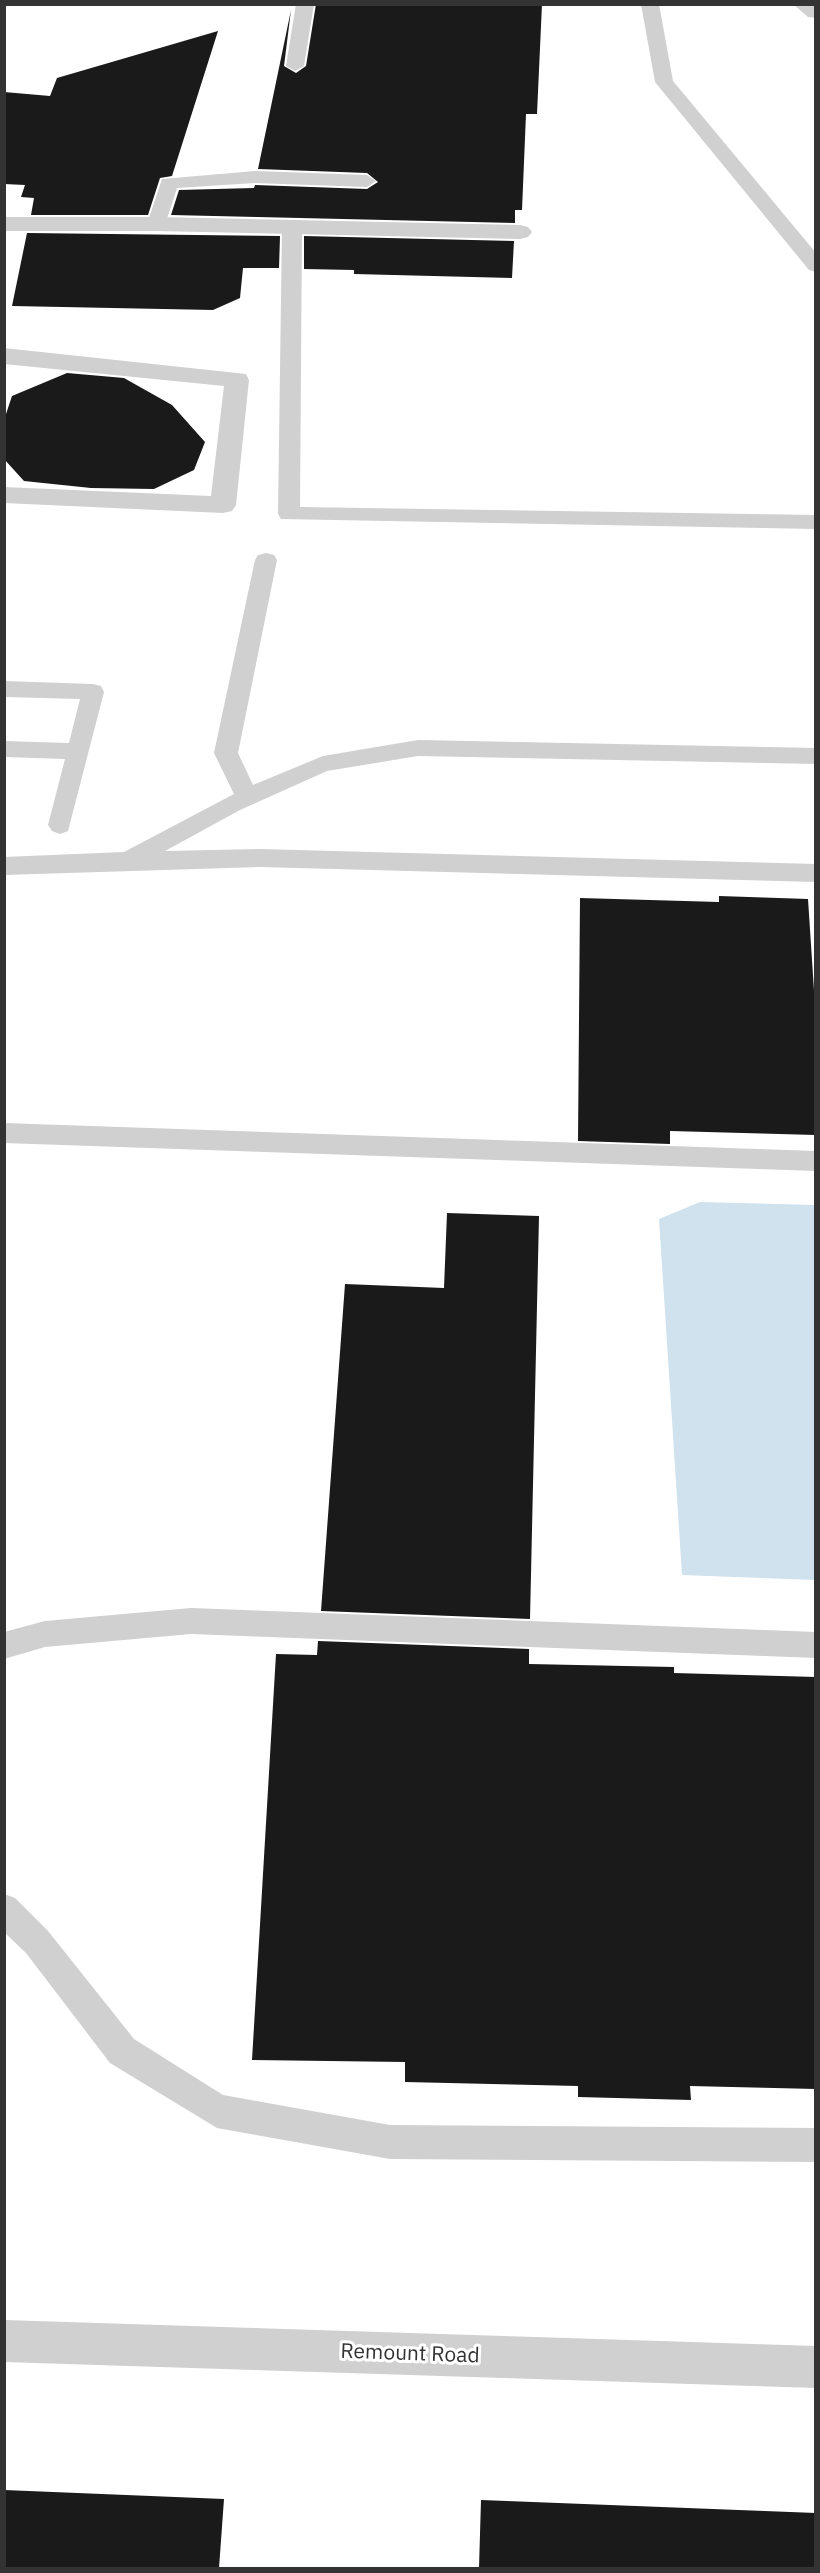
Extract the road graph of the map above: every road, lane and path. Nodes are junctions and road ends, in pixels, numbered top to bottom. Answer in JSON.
{"nodes":[{"id":1,"x":305,"y":4,"type":"edge"},
{"id":2,"x":650,"y":4,"type":"edge"},
{"id":3,"x":804,"y":4,"type":"edge"},
{"id":4,"x":816,"y":12,"type":"edge"},
{"id":5,"x":295,"y":66,"type":"dead end"},
{"id":6,"x":367,"y":181,"type":"dead end"},
{"id":7,"x":4,"y":224,"type":"edge"},
{"id":8,"x":157,"y":224,"type":"junction"},
{"id":9,"x":292,"y":227,"type":"junction"},
{"id":10,"x":520,"y":232,"type":"dead end"},
{"id":11,"x":816,"y":266,"type":"edge"},
{"id":12,"x":4,"y":356,"type":"edge"},
{"id":13,"x":4,"y":495,"type":"edge"},
{"id":14,"x":816,"y":522,"type":"edge"},
{"id":15,"x":267,"y":560,"type":"dead end"},
{"id":16,"x":4,"y":689,"type":"edge"},
{"id":17,"x":4,"y":749,"type":"edge"},
{"id":18,"x":78,"y":751,"type":"junction"},
{"id":19,"x":816,"y":756,"type":"edge"},
{"id":20,"x":247,"y":797,"type":"junction"},
{"id":21,"x":60,"y":825,"type":"dead end"},
{"id":22,"x":128,"y":861,"type":"junction"},
{"id":23,"x":4,"y":866,"type":"edge"},
{"id":24,"x":816,"y":873,"type":"edge"},
{"id":25,"x":4,"y":1133,"type":"edge"},
{"id":26,"x":816,"y":1161,"type":"edge"},
{"id":27,"x":816,"y":1645,"type":"edge"},
{"id":28,"x":4,"y":1646,"type":"edge"},
{"id":29,"x":4,"y":1909,"type":"edge"},
{"id":30,"x":816,"y":2145,"type":"edge"},
{"id":31,"x":4,"y":2342,"type":"edge"},
{"id":32,"x":816,"y":2367,"type":"edge"}],
"edges":[{"from":1,"to":5,"type":"lane"},
{"from":2,"to":11,"type":"lane"},
{"from":3,"to":4,"type":"street"},
{"from":6,"to":8,"type":"lane"},
{"from":7,"to":8,"type":"street"},
{"from":8,"to":9,"type":"street"},
{"from":9,"to":10,"type":"street"},
{"from":9,"to":14,"type":"lane"},
{"from":12,"to":13,"type":"street"},
{"from":15,"to":20,"type":"lane"},
{"from":16,"to":18,"type":"lane"},
{"from":17,"to":18,"type":"lane"},
{"from":18,"to":21,"type":"lane"},
{"from":19,"to":20,"type":"lane"},
{"from":20,"to":22,"type":"lane"},
{"from":22,"to":23,"type":"lane"},
{"from":22,"to":24,"type":"lane"},
{"from":25,"to":26,"type":"lane"},
{"from":27,"to":28,"type":"lane"},
{"from":29,"to":30,"type":"lane"},
{"from":31,"to":32,"type":"street","name":"Remount Road"}]}
